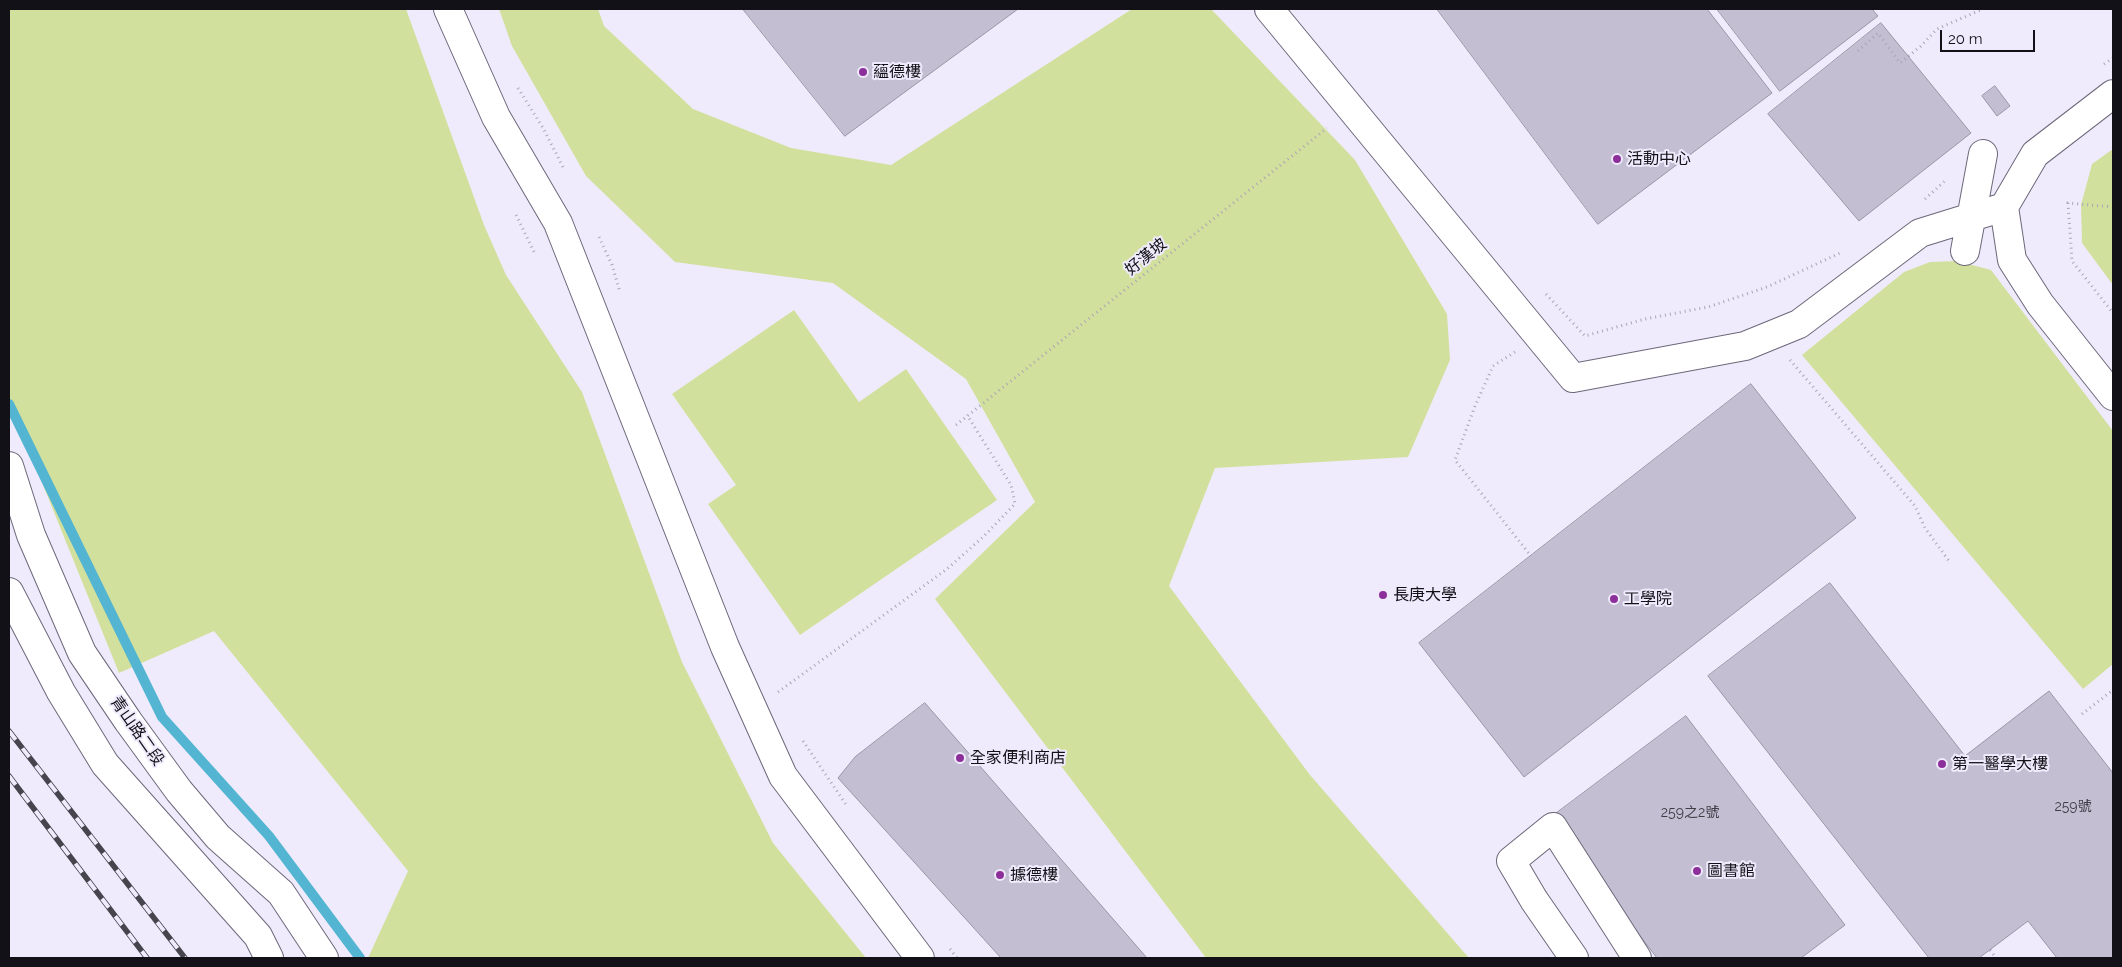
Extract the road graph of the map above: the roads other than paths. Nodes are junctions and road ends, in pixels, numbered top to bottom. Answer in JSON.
{"nodes":[{"id":1,"x":448,"y":9,"type":"edge"},
{"id":2,"x":1269,"y":9,"type":"edge"},
{"id":3,"x":2113,"y":94,"type":"edge"},
{"id":4,"x":1983,"y":154,"type":"road end"},
{"id":5,"x":2004,"y":207,"type":"junction"},
{"id":6,"x":1965,"y":251,"type":"dead end"},
{"id":7,"x":2113,"y":396,"type":"edge"},
{"id":8,"x":9,"y":466,"type":"edge"},
{"id":9,"x":9,"y":592,"type":"edge"},
{"id":10,"x":269,"y":958,"type":"edge"},
{"id":11,"x":324,"y":958,"type":"edge"},
{"id":12,"x":920,"y":958,"type":"edge"},
{"id":13,"x":1574,"y":958,"type":"edge"},
{"id":14,"x":1637,"y":958,"type":"edge"}],
"edges":[{"from":1,"to":12,"type":"street"},
{"from":2,"to":5,"type":"street"},
{"from":3,"to":5,"type":"street"},
{"from":4,"to":6,"type":"street"},
{"from":5,"to":7,"type":"street"},
{"from":8,"to":11,"type":"street","name":"青山路二段"},
{"from":9,"to":10,"type":"street"},
{"from":13,"to":14,"type":"street"}]}
